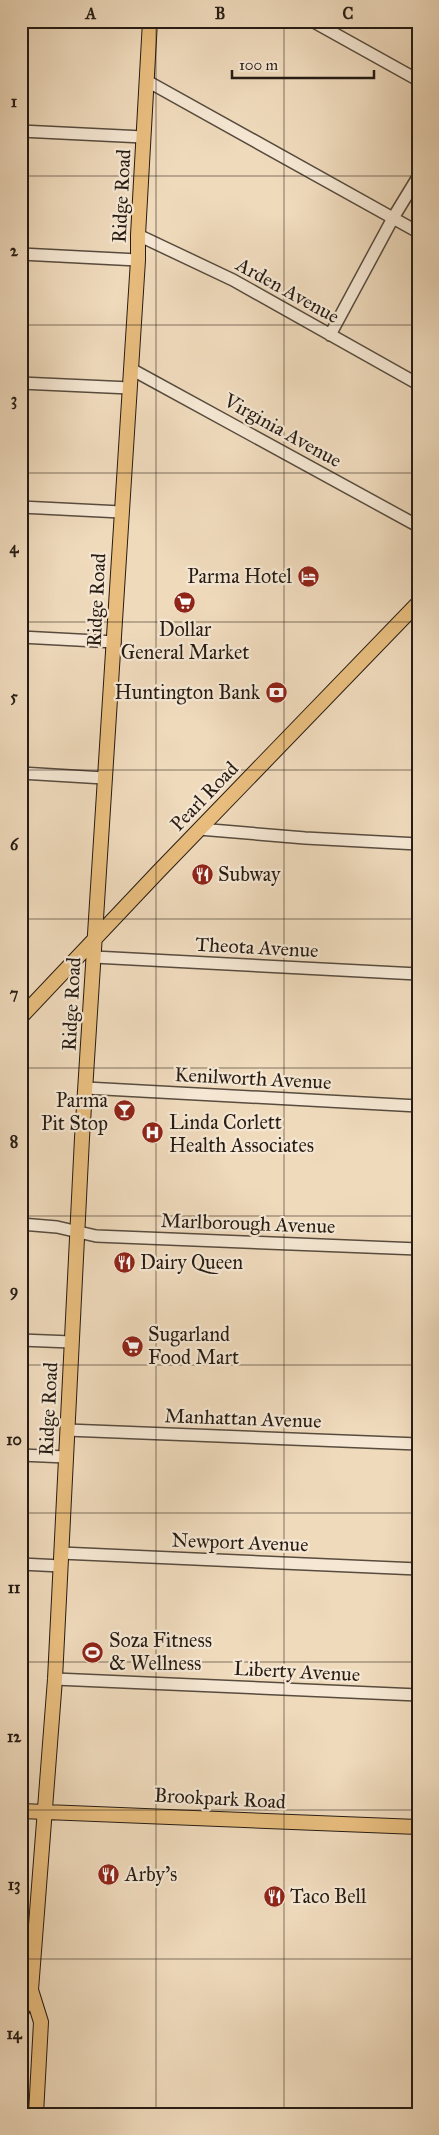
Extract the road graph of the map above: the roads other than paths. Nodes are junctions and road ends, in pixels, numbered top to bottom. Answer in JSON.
{"nodes":[{"id":1,"x":150,"y":21,"type":"edge"},
{"id":2,"x":312,"y":21,"type":"edge"},
{"id":3,"x":418,"y":80,"type":"edge"},
{"id":4,"x":147,"y":81,"type":"junction"},
{"id":5,"x":21,"y":131,"type":"edge"},
{"id":6,"x":143,"y":138,"type":"junction"},
{"id":7,"x":418,"y":177,"type":"edge"},
{"id":8,"x":393,"y":218,"type":"junction"},
{"id":9,"x":418,"y":232,"type":"edge"},
{"id":10,"x":138,"y":235,"type":"junction"},
{"id":11,"x":21,"y":254,"type":"edge"},
{"id":12,"x":138,"y":260,"type":"junction"},
{"id":13,"x":330,"y":335,"type":"junction"},
{"id":14,"x":131,"y":369,"type":"junction"},
{"id":15,"x":21,"y":383,"type":"edge"},
{"id":16,"x":418,"y":384,"type":"edge"},
{"id":17,"x":130,"y":388,"type":"junction"},
{"id":18,"x":21,"y":507,"type":"edge"},
{"id":19,"x":121,"y":512,"type":"junction"},
{"id":20,"x":418,"y":526,"type":"edge"},
{"id":21,"x":418,"y":603,"type":"edge"},
{"id":22,"x":21,"y":637,"type":"edge"},
{"id":23,"x":114,"y":642,"type":"junction"},
{"id":24,"x":21,"y":773,"type":"edge"},
{"id":25,"x":104,"y":778,"type":"junction"},
{"id":26,"x":199,"y":829,"type":"junction"},
{"id":27,"x":418,"y":844,"type":"edge"},
{"id":28,"x":95,"y":940,"type":"junction"},
{"id":29,"x":94,"y":957,"type":"junction"},
{"id":30,"x":418,"y":974,"type":"edge"},
{"id":31,"x":21,"y":1017,"type":"edge"},
{"id":32,"x":86,"y":1088,"type":"junction"},
{"id":33,"x":418,"y":1106,"type":"edge"},
{"id":34,"x":21,"y":1224,"type":"edge"},
{"id":35,"x":77,"y":1232,"type":"junction"},
{"id":36,"x":418,"y":1249,"type":"edge"},
{"id":37,"x":21,"y":1340,"type":"edge"},
{"id":38,"x":72,"y":1342,"type":"junction"},
{"id":39,"x":67,"y":1430,"type":"junction"},
{"id":40,"x":418,"y":1444,"type":"edge"},
{"id":41,"x":21,"y":1455,"type":"edge"},
{"id":42,"x":66,"y":1457,"type":"junction"},
{"id":43,"x":61,"y":1560,"type":"junction"},
{"id":44,"x":21,"y":1564,"type":"edge"},
{"id":45,"x":418,"y":1569,"type":"edge"},
{"id":46,"x":55,"y":1679,"type":"junction"},
{"id":47,"x":418,"y":1695,"type":"edge"},
{"id":48,"x":21,"y":1811,"type":"edge"},
{"id":49,"x":44,"y":1811,"type":"junction"},
{"id":50,"x":418,"y":1827,"type":"edge"},
{"id":51,"x":31,"y":1990,"type":"junction"},
{"id":52,"x":21,"y":2013,"type":"edge"},
{"id":53,"x":36,"y":2114,"type":"edge"}],
"edges":[{"from":1,"to":4,"type":"main road","name":"Ridge Road"},
{"from":2,"to":3,"type":"street"},
{"from":4,"to":6,"type":"main road","name":"Ridge Road"},
{"from":4,"to":8,"type":"street"},
{"from":5,"to":6,"type":"street"},
{"from":6,"to":10,"type":"main road","name":"Ridge Road"},
{"from":7,"to":8,"type":"street"},
{"from":8,"to":9,"type":"street"},
{"from":8,"to":13,"type":"street"},
{"from":10,"to":12,"type":"main road","name":"Ridge Road"},
{"from":10,"to":13,"type":"street","name":"Arden Avenue"},
{"from":11,"to":12,"type":"street"},
{"from":12,"to":14,"type":"main road","name":"Ridge Road"},
{"from":13,"to":16,"type":"street","name":"Arden Avenue"},
{"from":14,"to":17,"type":"main road","name":"Ridge Road"},
{"from":14,"to":20,"type":"street","name":"Virginia Avenue"},
{"from":15,"to":17,"type":"street"},
{"from":17,"to":19,"type":"main road","name":"Ridge Road"},
{"from":18,"to":19,"type":"street"},
{"from":19,"to":23,"type":"main road","name":"Ridge Road"},
{"from":21,"to":26,"type":"main road","name":"Pearl Road"},
{"from":22,"to":23,"type":"street"},
{"from":23,"to":25,"type":"main road","name":"Ridge Road"},
{"from":24,"to":25,"type":"street"},
{"from":25,"to":28,"type":"main road","name":"Ridge Road"},
{"from":26,"to":27,"type":"street"},
{"from":26,"to":28,"type":"main road","name":"Pearl Road"},
{"from":28,"to":29,"type":"main road","name":"Ridge Road"},
{"from":28,"to":31,"type":"main road","name":"Pearl Road"},
{"from":29,"to":30,"type":"street","name":"Theota Avenue"},
{"from":29,"to":32,"type":"main road","name":"Ridge Road"},
{"from":32,"to":33,"type":"street","name":"Kenilworth Avenue"},
{"from":32,"to":35,"type":"main road","name":"Ridge Road"},
{"from":34,"to":35,"type":"street","name":"Marlborough Avenue"},
{"from":35,"to":36,"type":"street","name":"Marlborough Avenue"},
{"from":35,"to":38,"type":"main road","name":"Ridge Road"},
{"from":37,"to":38,"type":"street"},
{"from":38,"to":39,"type":"main road","name":"Ridge Road"},
{"from":39,"to":40,"type":"street","name":"Manhattan Avenue"},
{"from":39,"to":42,"type":"main road","name":"Ridge Road"},
{"from":41,"to":42,"type":"street"},
{"from":42,"to":43,"type":"main road","name":"Ridge Road"},
{"from":43,"to":44,"type":"street","name":"Newport Avenue"},
{"from":43,"to":45,"type":"street","name":"Newport Avenue"},
{"from":43,"to":46,"type":"main road","name":"Ridge Road"},
{"from":46,"to":47,"type":"street","name":"Liberty Avenue"},
{"from":46,"to":49,"type":"main road","name":"Ridge Road"},
{"from":48,"to":49,"type":"main road","name":"Brookpark Road"},
{"from":49,"to":50,"type":"main road","name":"Brookpark Road"},
{"from":49,"to":51,"type":"main road","name":"Ridge Road"},
{"from":51,"to":52,"type":"main road","name":"Ridge Road"},
{"from":51,"to":53,"type":"main road","name":"Ridge Road"}]}
